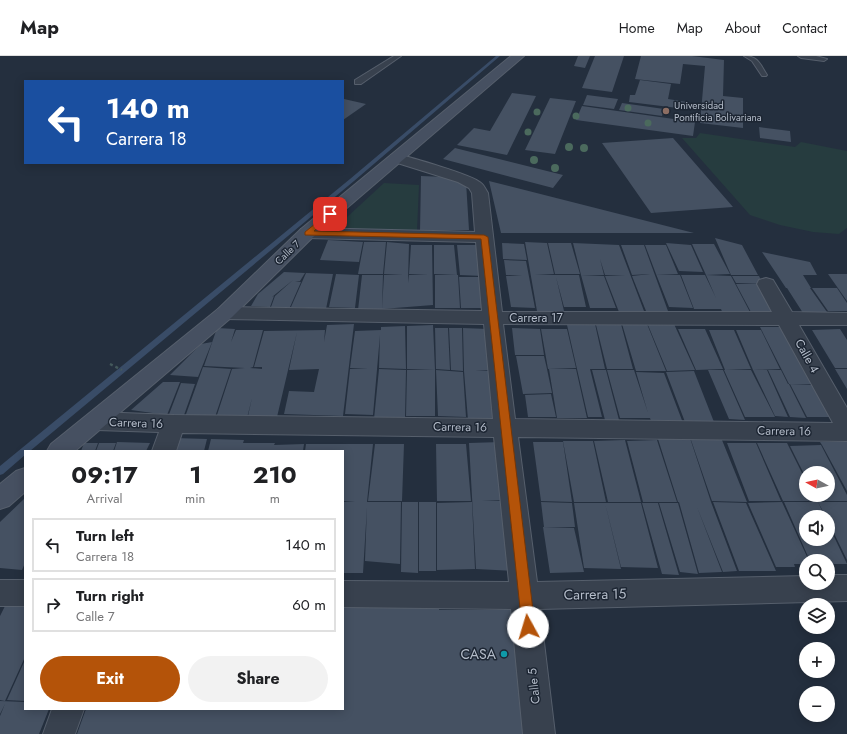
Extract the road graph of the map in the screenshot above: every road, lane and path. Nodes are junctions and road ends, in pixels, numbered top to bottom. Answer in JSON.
{"nodes":[{"id":1,"x":398,"y":56,"type":"edge"},
{"id":2,"x":518,"y":56,"type":"edge"},
{"id":3,"x":747,"y":56,"type":"edge"},
{"id":4,"x":801,"y":56,"type":"edge"},
{"id":5,"x":824,"y":60,"type":"dead end"},
{"id":6,"x":764,"y":75,"type":"dead end"},
{"id":7,"x":358,"y":82,"type":"dead end"},
{"id":8,"x":396,"y":158,"type":"junction"},
{"id":9,"x":307,"y":233,"type":"junction"},
{"id":10,"x":484,"y":237,"type":"junction"},
{"id":11,"x":766,"y":284,"type":"dead end"},
{"id":12,"x":225,"y":313,"type":"junction"},
{"id":13,"x":493,"y":318,"type":"junction"},
{"id":14,"x":786,"y":318,"type":"junction"},
{"id":15,"x":847,"y":319,"type":"edge"},
{"id":16,"x":97,"y":421,"type":"junction"},
{"id":17,"x":174,"y":424,"type":"junction"},
{"id":18,"x":506,"y":428,"type":"junction"},
{"id":19,"x":847,"y":428,"type":"edge"},
{"id":20,"x":847,"y":432,"type":"edge"},
{"id":21,"x":60,"y":450,"type":"edge"},
{"id":22,"x":164,"y":450,"type":"edge"},
{"id":23,"x":24,"y":479,"type":"edge"},
{"id":24,"x":0,"y":498,"type":"edge"},
{"id":25,"x":847,"y":588,"type":"edge"},
{"id":26,"x":0,"y":593,"type":"edge"},
{"id":27,"x":24,"y":593,"type":"edge"},
{"id":28,"x":344,"y":594,"type":"edge"},
{"id":29,"x":526,"y":596,"type":"junction"},
{"id":30,"x":68,"y":710,"type":"edge"},
{"id":31,"x":59,"y":734,"type":"edge"},
{"id":32,"x":539,"y":734,"type":"edge"}],
"edges":[{"from":1,"to":7,"type":"lane"},
{"from":2,"to":8,"type":"street","name":"Calle 7"},
{"from":3,"to":6,"type":"lane"},
{"from":4,"to":5,"type":"lane"},
{"from":8,"to":9,"type":"street","name":"Calle 7"},
{"from":8,"to":10,"type":"street","name":"Calle 5"},
{"from":9,"to":10,"type":"street"},
{"from":9,"to":12,"type":"street","name":"Calle 7"},
{"from":10,"to":13,"type":"street","name":"Calle 5"},
{"from":11,"to":14,"type":"street","name":"Calle 4"},
{"from":12,"to":13,"type":"street","name":"Carrera 17"},
{"from":12,"to":16,"type":"street","name":"Calle 7"},
{"from":13,"to":14,"type":"street","name":"Carrera 17"},
{"from":13,"to":18,"type":"street","name":"Calle 5"},
{"from":14,"to":15,"type":"street","name":"Carrera 17"},
{"from":14,"to":19,"type":"street","name":"Calle 4"},
{"from":16,"to":17,"type":"street","name":"Carrera 16"},
{"from":16,"to":21,"type":"street","name":"Calle 7"},
{"from":17,"to":18,"type":"street","name":"Carrera 16"},
{"from":17,"to":22,"type":"street"},
{"from":18,"to":20,"type":"street","name":"Carrera 16"},
{"from":18,"to":29,"type":"street","name":"Calle 5"},
{"from":23,"to":24,"type":"street"},
{"from":25,"to":29,"type":"street","name":"Carrera 15"},
{"from":26,"to":27,"type":"street"},
{"from":28,"to":29,"type":"street","name":"Carrera 15"},
{"from":29,"to":32,"type":"street","name":"Calle 5"},
{"from":30,"to":31,"type":"street"}]}
